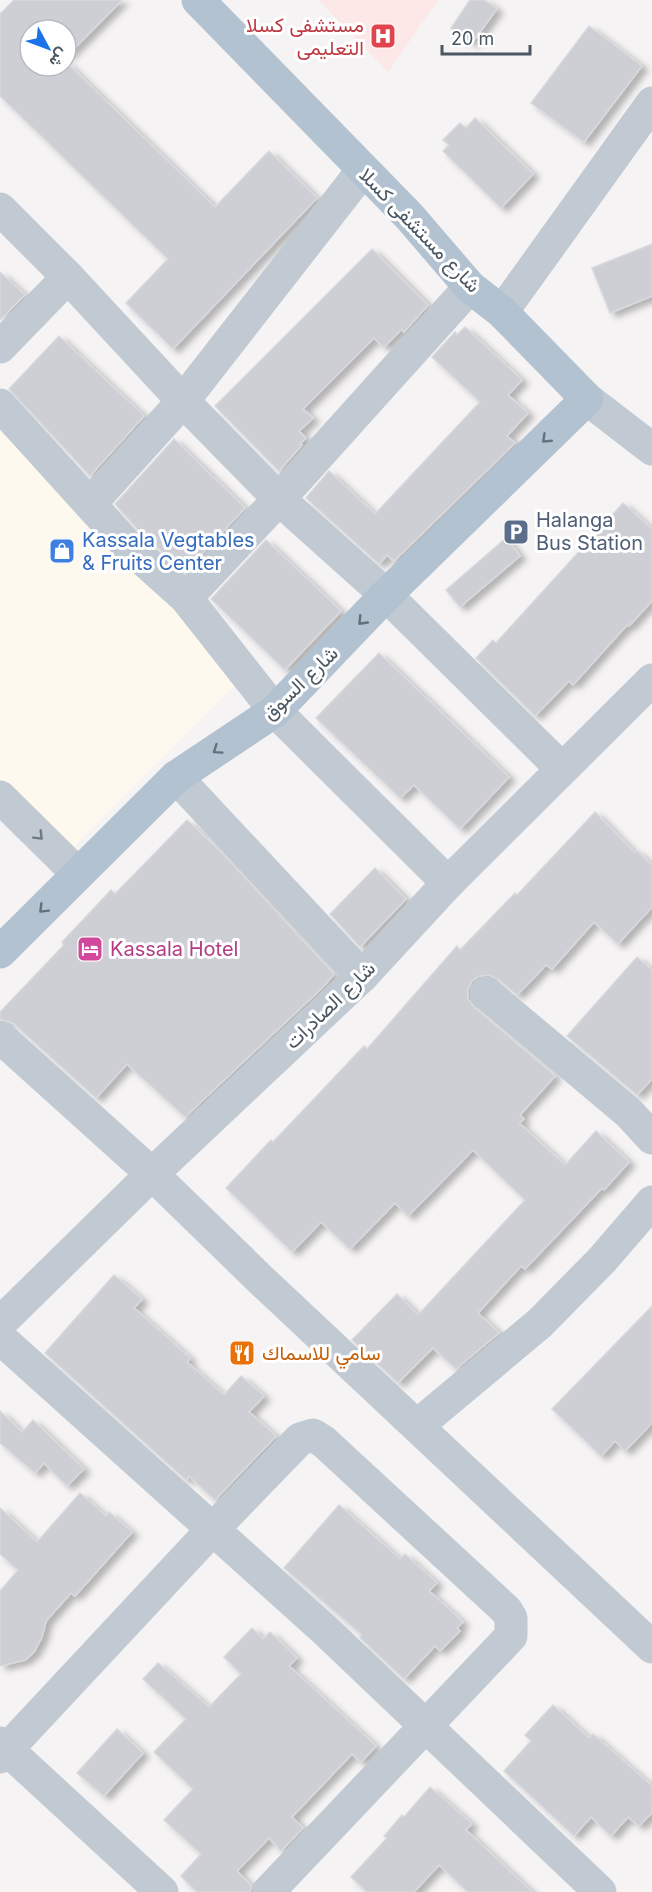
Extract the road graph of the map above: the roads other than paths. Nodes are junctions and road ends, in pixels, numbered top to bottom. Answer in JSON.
{"nodes":[{"id":1,"x":198,"y":0,"type":"edge"},
{"id":2,"x":652,"y":103,"type":"edge"},
{"id":3,"x":363,"y":170,"type":"junction"},
{"id":4,"x":0,"y":210,"type":"edge"},
{"id":5,"x":68,"y":277,"type":"junction"},
{"id":6,"x":470,"y":287,"type":"junction"},
{"id":7,"x":502,"y":312,"type":"junction"},
{"id":8,"x":0,"y":347,"type":"edge"},
{"id":9,"x":587,"y":399,"type":"junction"},
{"id":10,"x":183,"y":401,"type":"junction"},
{"id":11,"x":0,"y":405,"type":"edge"},
{"id":12,"x":652,"y":449,"type":"edge"},
{"id":13,"x":279,"y":499,"type":"junction"},
{"id":14,"x":90,"y":504,"type":"junction"},
{"id":15,"x":386,"y":596,"type":"junction"},
{"id":16,"x":186,"y":598,"type":"junction"},
{"id":17,"x":652,"y":680,"type":"edge"},
{"id":18,"x":275,"y":711,"type":"junction"},
{"id":19,"x":562,"y":769,"type":"junction"},
{"id":20,"x":176,"y":777,"type":"junction"},
{"id":21,"x":0,"y":797,"type":"edge"},
{"id":22,"x":78,"y":874,"type":"junction"},
{"id":23,"x":448,"y":883,"type":"junction"},
{"id":24,"x":0,"y":952,"type":"edge"},
{"id":25,"x":362,"y":976,"type":"junction"},
{"id":26,"x":486,"y":993,"type":"dead end"},
{"id":27,"x":0,"y":1037,"type":"edge"},
{"id":28,"x":652,"y":1138,"type":"edge"},
{"id":29,"x":152,"y":1174,"type":"junction"},
{"id":30,"x":652,"y":1202,"type":"edge"},
{"id":31,"x":0,"y":1323,"type":"edge"},
{"id":32,"x":0,"y":1338,"type":"edge"},
{"id":33,"x":417,"y":1425,"type":"junction"},
{"id":34,"x":212,"y":1530,"type":"junction"},
{"id":35,"x":652,"y":1647,"type":"edge"},
{"id":36,"x":426,"y":1724,"type":"junction"},
{"id":37,"x":2,"y":1750,"type":"edge"},
{"id":38,"x":162,"y":1892,"type":"edge"},
{"id":39,"x":268,"y":1892,"type":"edge"},
{"id":40,"x":600,"y":1892,"type":"edge"}],
"edges":[{"from":1,"to":3,"type":"main road","name":"شارع مستشفى كسلا"},
{"from":2,"to":7,"type":"street"},
{"from":3,"to":6,"type":"main road","name":"شارع مستشفى كسلا"},
{"from":3,"to":10,"type":"street"},
{"from":4,"to":5,"type":"street"},
{"from":5,"to":8,"type":"street"},
{"from":5,"to":10,"type":"street"},
{"from":6,"to":7,"type":"main road","name":"شارع مستشفى كسلا"},
{"from":6,"to":13,"type":"street"},
{"from":7,"to":9,"type":"main road","name":"شارع مستشفى كسلا"},
{"from":9,"to":12,"type":"street","name":"شارع مستشفى كسلا"},
{"from":9,"to":15,"type":"main road","name":"شارع السوق","one_way":true},
{"from":10,"to":13,"type":"street"},
{"from":10,"to":14,"type":"street"},
{"from":11,"to":14,"type":"street"},
{"from":13,"to":15,"type":"street"},
{"from":13,"to":16,"type":"street"},
{"from":14,"to":16,"type":"street"},
{"from":15,"to":18,"type":"main road","name":"شارع السوق","one_way":true},
{"from":15,"to":19,"type":"street"},
{"from":16,"to":18,"type":"street"},
{"from":17,"to":19,"type":"street","name":"شارع الصادرات"},
{"from":18,"to":20,"type":"main road","name":"شارع السوق","one_way":true},
{"from":18,"to":23,"type":"street"},
{"from":19,"to":23,"type":"street","name":"شارع الصادرات"},
{"from":20,"to":22,"type":"main road","name":"شارع السوق"},
{"from":20,"to":25,"type":"street"},
{"from":21,"to":22,"type":"street","one_way":true},
{"from":22,"to":24,"type":"main road","name":"شارع السوق","one_way":true},
{"from":23,"to":25,"type":"street","name":"شارع الصادرات"},
{"from":25,"to":29,"type":"street","name":"شارع الصادرات"},
{"from":26,"to":28,"type":"street"},
{"from":27,"to":29,"type":"street"},
{"from":29,"to":31,"type":"street","name":"شارع الصادرات"},
{"from":29,"to":33,"type":"street"},
{"from":30,"to":33,"type":"street"},
{"from":32,"to":34,"type":"street"},
{"from":33,"to":35,"type":"street"},
{"from":34,"to":36,"type":"street"},
{"from":34,"to":36,"type":"street"},
{"from":34,"to":37,"type":"street"},
{"from":36,"to":39,"type":"street"},
{"from":36,"to":40,"type":"street"},
{"from":37,"to":38,"type":"street"}]}
